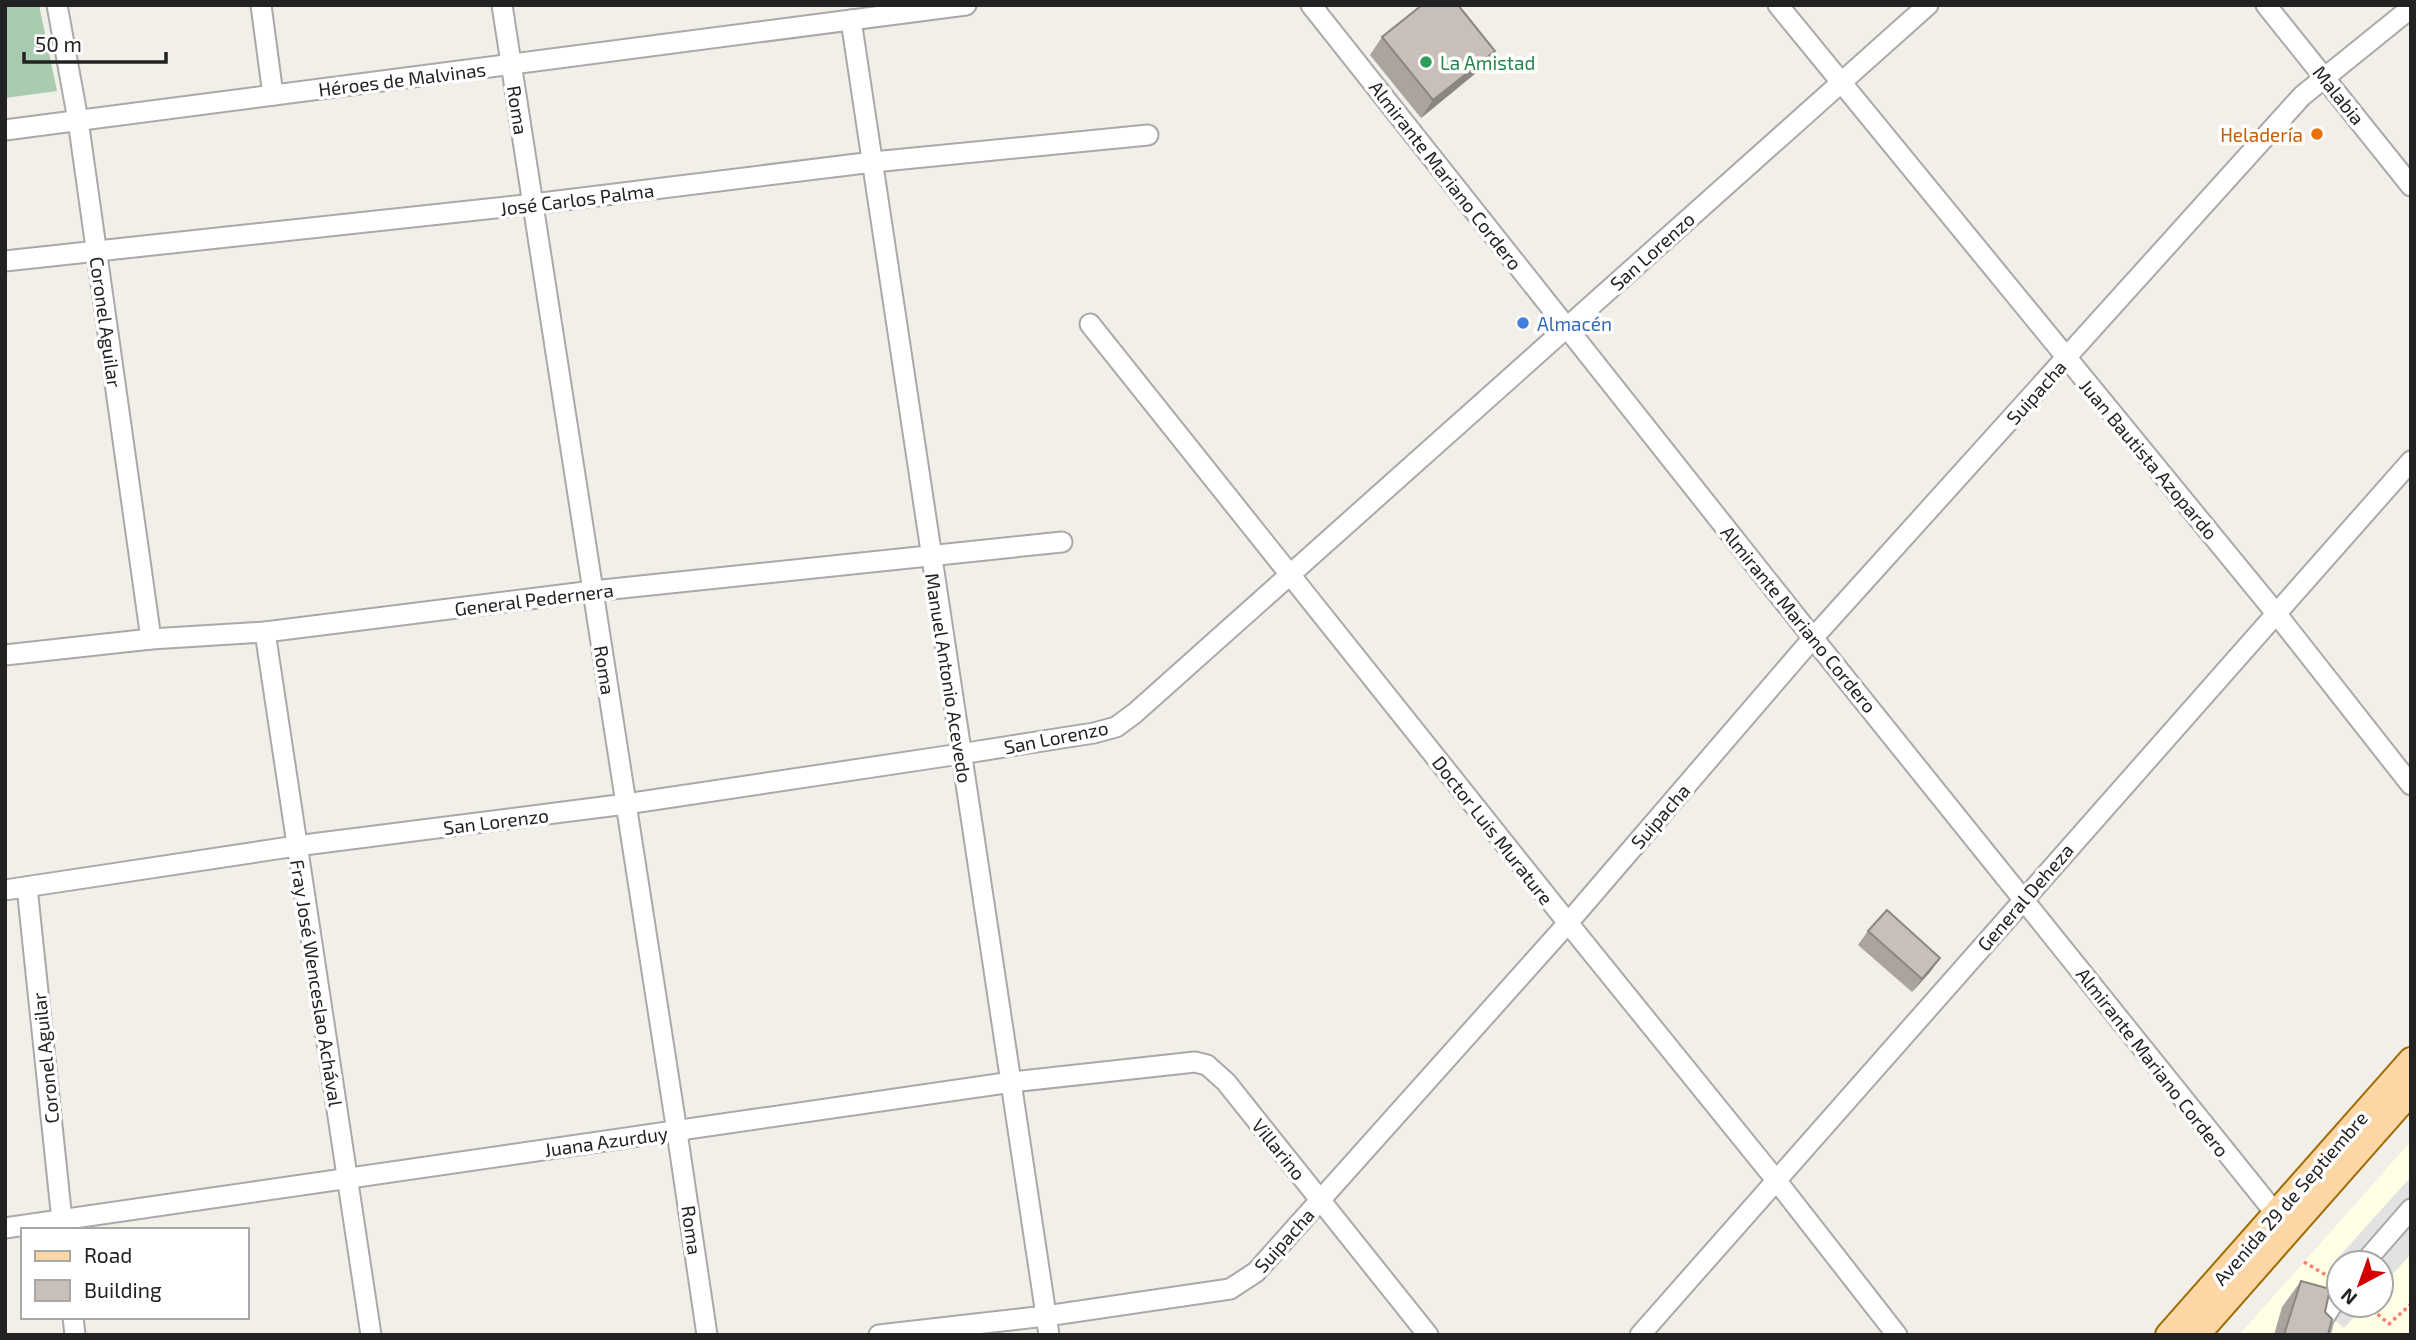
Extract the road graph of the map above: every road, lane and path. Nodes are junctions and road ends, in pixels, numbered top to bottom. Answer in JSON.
{"nodes":[{"id":1,"x":57,"y":5,"type":"edge"},
{"id":2,"x":261,"y":5,"type":"edge"},
{"id":3,"x":502,"y":5,"type":"edge"},
{"id":4,"x":966,"y":5,"type":"edge"},
{"id":5,"x":1311,"y":5,"type":"edge"},
{"id":6,"x":1778,"y":5,"type":"edge"},
{"id":7,"x":1928,"y":5,"type":"edge"},
{"id":8,"x":2266,"y":5,"type":"edge"},
{"id":9,"x":2411,"y":8,"type":"edge"},
{"id":10,"x":851,"y":20,"type":"junction"},
{"id":11,"x":511,"y":66,"type":"junction"},
{"id":12,"x":2325,"y":78,"type":"junction"},
{"id":13,"x":1840,"y":84,"type":"junction"},
{"id":14,"x":273,"y":95,"type":"junction"},
{"id":15,"x":78,"y":120,"type":"junction"},
{"id":16,"x":5,"y":130,"type":"edge"},
{"id":17,"x":1148,"y":135,"type":"dead end"},
{"id":18,"x":873,"y":162,"type":"junction"},
{"id":19,"x":2411,"y":186,"type":"edge"},
{"id":20,"x":533,"y":204,"type":"junction"},
{"id":21,"x":96,"y":251,"type":"junction"},
{"id":22,"x":5,"y":261,"type":"edge"},
{"id":23,"x":1090,"y":324,"type":"dead end"},
{"id":24,"x":1567,"y":327,"type":"junction"},
{"id":25,"x":2066,"y":359,"type":"junction"},
{"id":26,"x":2411,"y":461,"type":"edge"},
{"id":27,"x":1062,"y":542,"type":"dead end"},
{"id":28,"x":930,"y":557,"type":"junction"},
{"id":29,"x":1289,"y":573,"type":"junction"},
{"id":30,"x":593,"y":592,"type":"junction"},
{"id":31,"x":2275,"y":612,"type":"junction"},
{"id":32,"x":265,"y":632,"type":"junction"},
{"id":33,"x":1813,"y":638,"type":"junction"},
{"id":34,"x":151,"y":639,"type":"junction"},
{"id":35,"x":5,"y":655,"type":"edge"},
{"id":36,"x":960,"y":754,"type":"junction"},
{"id":37,"x":2411,"y":785,"type":"edge"},
{"id":38,"x":626,"y":804,"type":"junction"},
{"id":39,"x":296,"y":846,"type":"junction"},
{"id":40,"x":27,"y":887,"type":"junction"},
{"id":41,"x":5,"y":890,"type":"edge"},
{"id":42,"x":2023,"y":898,"type":"junction"},
{"id":43,"x":1568,"y":923,"type":"junction"},
{"id":44,"x":2411,"y":1060,"type":"edge"},
{"id":45,"x":1206,"y":1065,"type":"joint"},
{"id":46,"x":1012,"y":1082,"type":"junction"},
{"id":47,"x":2411,"y":1092,"type":"edge"},
{"id":48,"x":677,"y":1132,"type":"junction"},
{"id":49,"x":347,"y":1177,"type":"junction"},
{"id":50,"x":1776,"y":1180,"type":"junction"},
{"id":51,"x":1320,"y":1200,"type":"junction"},
{"id":52,"x":2411,"y":1209,"type":"edge"},
{"id":53,"x":2282,"y":1222,"type":"junction"},
{"id":54,"x":63,"y":1225,"type":"edge"},
{"id":55,"x":5,"y":1228,"type":"edge"},
{"id":56,"x":2376,"y":1249,"type":"edge"},
{"id":57,"x":2304,"y":1262,"type":"dead end"},
{"id":58,"x":2325,"y":1274,"type":"edge"},
{"id":59,"x":2411,"y":1304,"type":"edge"},
{"id":60,"x":2325,"y":1316,"type":"edge"},
{"id":61,"x":2395,"y":1319,"type":"edge"},
{"id":62,"x":1047,"y":1325,"type":"edge"},
{"id":63,"x":1648,"y":1332,"type":"edge"},
{"id":64,"x":371,"y":1335,"type":"edge"},
{"id":65,"x":707,"y":1335,"type":"edge"},
{"id":66,"x":879,"y":1335,"type":"edge"},
{"id":67,"x":1428,"y":1335,"type":"edge"},
{"id":68,"x":1897,"y":1335,"type":"edge"},
{"id":69,"x":2168,"y":1335,"type":"edge"},
{"id":70,"x":2197,"y":1335,"type":"edge"},
{"id":71,"x":2319,"y":1335,"type":"edge"}],
"edges":[{"from":1,"to":15,"type":"street","name":"Coronel Aguilar"},
{"from":2,"to":14,"type":"street"},
{"from":3,"to":11,"type":"street","name":"Roma"},
{"from":4,"to":10,"type":"street","name":"Héroes de Malvinas"},
{"from":5,"to":24,"type":"street","name":"Almirante Mariano Cordero"},
{"from":6,"to":13,"type":"street","name":"Juan Bautista Azopardo"},
{"from":7,"to":13,"type":"street","name":"San Lorenzo"},
{"from":8,"to":12,"type":"street","name":"Malabia"},
{"from":9,"to":12,"type":"street","name":"Suipacha"},
{"from":10,"to":11,"type":"street","name":"Héroes de Malvinas"},
{"from":10,"to":18,"type":"street","name":"Manuel Antonio Acevedo"},
{"from":11,"to":14,"type":"street","name":"Héroes de Malvinas"},
{"from":11,"to":20,"type":"street","name":"Roma"},
{"from":12,"to":19,"type":"street","name":"Malabia"},
{"from":12,"to":25,"type":"street","name":"Suipacha"},
{"from":13,"to":24,"type":"street","name":"San Lorenzo"},
{"from":13,"to":25,"type":"street","name":"Juan Bautista Azopardo"},
{"from":14,"to":15,"type":"street","name":"Héroes de Malvinas"},
{"from":15,"to":16,"type":"street","name":"Héroes de Malvinas"},
{"from":15,"to":21,"type":"street","name":"Coronel Aguilar"},
{"from":17,"to":18,"type":"street","name":"José Carlos Palma"},
{"from":18,"to":20,"type":"street","name":"José Carlos Palma"},
{"from":18,"to":28,"type":"street","name":"Manuel Antonio Acevedo"},
{"from":20,"to":21,"type":"street","name":"José Carlos Palma"},
{"from":20,"to":30,"type":"street","name":"Roma"},
{"from":21,"to":22,"type":"street","name":"José Carlos Palma"},
{"from":21,"to":34,"type":"street","name":"Coronel Aguilar"},
{"from":23,"to":29,"type":"street","name":"Doctor Luis Murature"},
{"from":24,"to":29,"type":"street","name":"San Lorenzo"},
{"from":24,"to":33,"type":"street","name":"Almirante Mariano Cordero"},
{"from":25,"to":31,"type":"street","name":"Juan Bautista Azopardo"},
{"from":25,"to":33,"type":"street","name":"Suipacha"},
{"from":26,"to":31,"type":"street","name":"General Deheza"},
{"from":27,"to":28,"type":"street","name":"General Pedernera"},
{"from":28,"to":30,"type":"street","name":"General Pedernera"},
{"from":28,"to":36,"type":"street","name":"Manuel Antonio Acevedo"},
{"from":29,"to":36,"type":"street","name":"San Lorenzo"},
{"from":29,"to":43,"type":"street","name":"Doctor Luis Murature"},
{"from":30,"to":32,"type":"street","name":"General Pedernera"},
{"from":30,"to":38,"type":"street","name":"Roma"},
{"from":31,"to":37,"type":"street","name":"Juan Bautista Azopardo"},
{"from":31,"to":42,"type":"street","name":"General Deheza"},
{"from":32,"to":34,"type":"street","name":"General Pedernera"},
{"from":32,"to":39,"type":"street","name":"Fray José Wenceslao Achával"},
{"from":33,"to":42,"type":"street","name":"Almirante Mariano Cordero"},
{"from":33,"to":43,"type":"street","name":"Suipacha"},
{"from":34,"to":35,"type":"street","name":"General Pedernera"},
{"from":36,"to":38,"type":"street","name":"San Lorenzo"},
{"from":36,"to":46,"type":"street","name":"Manuel Antonio Acevedo"},
{"from":38,"to":39,"type":"street","name":"San Lorenzo"},
{"from":38,"to":48,"type":"street","name":"Roma"},
{"from":39,"to":40,"type":"street","name":"San Lorenzo"},
{"from":39,"to":49,"type":"street","name":"Fray José Wenceslao Achával"},
{"from":40,"to":41,"type":"street","name":"San Lorenzo"},
{"from":40,"to":54,"type":"street","name":"Coronel Aguilar"},
{"from":42,"to":50,"type":"street","name":"General Deheza"},
{"from":42,"to":53,"type":"street","name":"Almirante Mariano Cordero"},
{"from":43,"to":50,"type":"street","name":"Doctor Luis Murature"},
{"from":43,"to":51,"type":"street","name":"Suipacha"},
{"from":44,"to":53,"type":"main road","name":"Avenida 29 de Septiembre"},
{"from":45,"to":46,"type":"street","name":"Juana Azurduy"},
{"from":45,"to":51,"type":"street","name":"Villarino"},
{"from":46,"to":48,"type":"street","name":"Juana Azurduy"},
{"from":46,"to":62,"type":"street","name":"Manuel Antonio Acevedo"},
{"from":47,"to":53,"type":"main road","name":"Avenida 29 de Septiembre"},
{"from":48,"to":49,"type":"street","name":"Juana Azurduy"},
{"from":48,"to":65,"type":"street","name":"Roma"},
{"from":49,"to":54,"type":"street","name":"Juana Azurduy"},
{"from":49,"to":64,"type":"street","name":"Fray José Wenceslao Achával"},
{"from":50,"to":63,"type":"street","name":"General Deheza"},
{"from":50,"to":68,"type":"street","name":"Doctor Luis Murature"},
{"from":51,"to":62,"type":"street","name":"Suipacha"},
{"from":51,"to":67,"type":"street","name":"Villarino"},
{"from":52,"to":56,"type":"street"},
{"from":53,"to":69,"type":"main road","name":"Avenida 29 de Septiembre"},
{"from":53,"to":70,"type":"main road","name":"Avenida 29 de Septiembre"},
{"from":54,"to":55,"type":"street","name":"Juana Azurduy"},
{"from":57,"to":58,"type":"path"},
{"from":59,"to":61,"type":"path"},
{"from":60,"to":71,"type":"street"},
{"from":62,"to":66,"type":"street","name":"Suipacha"}]}
